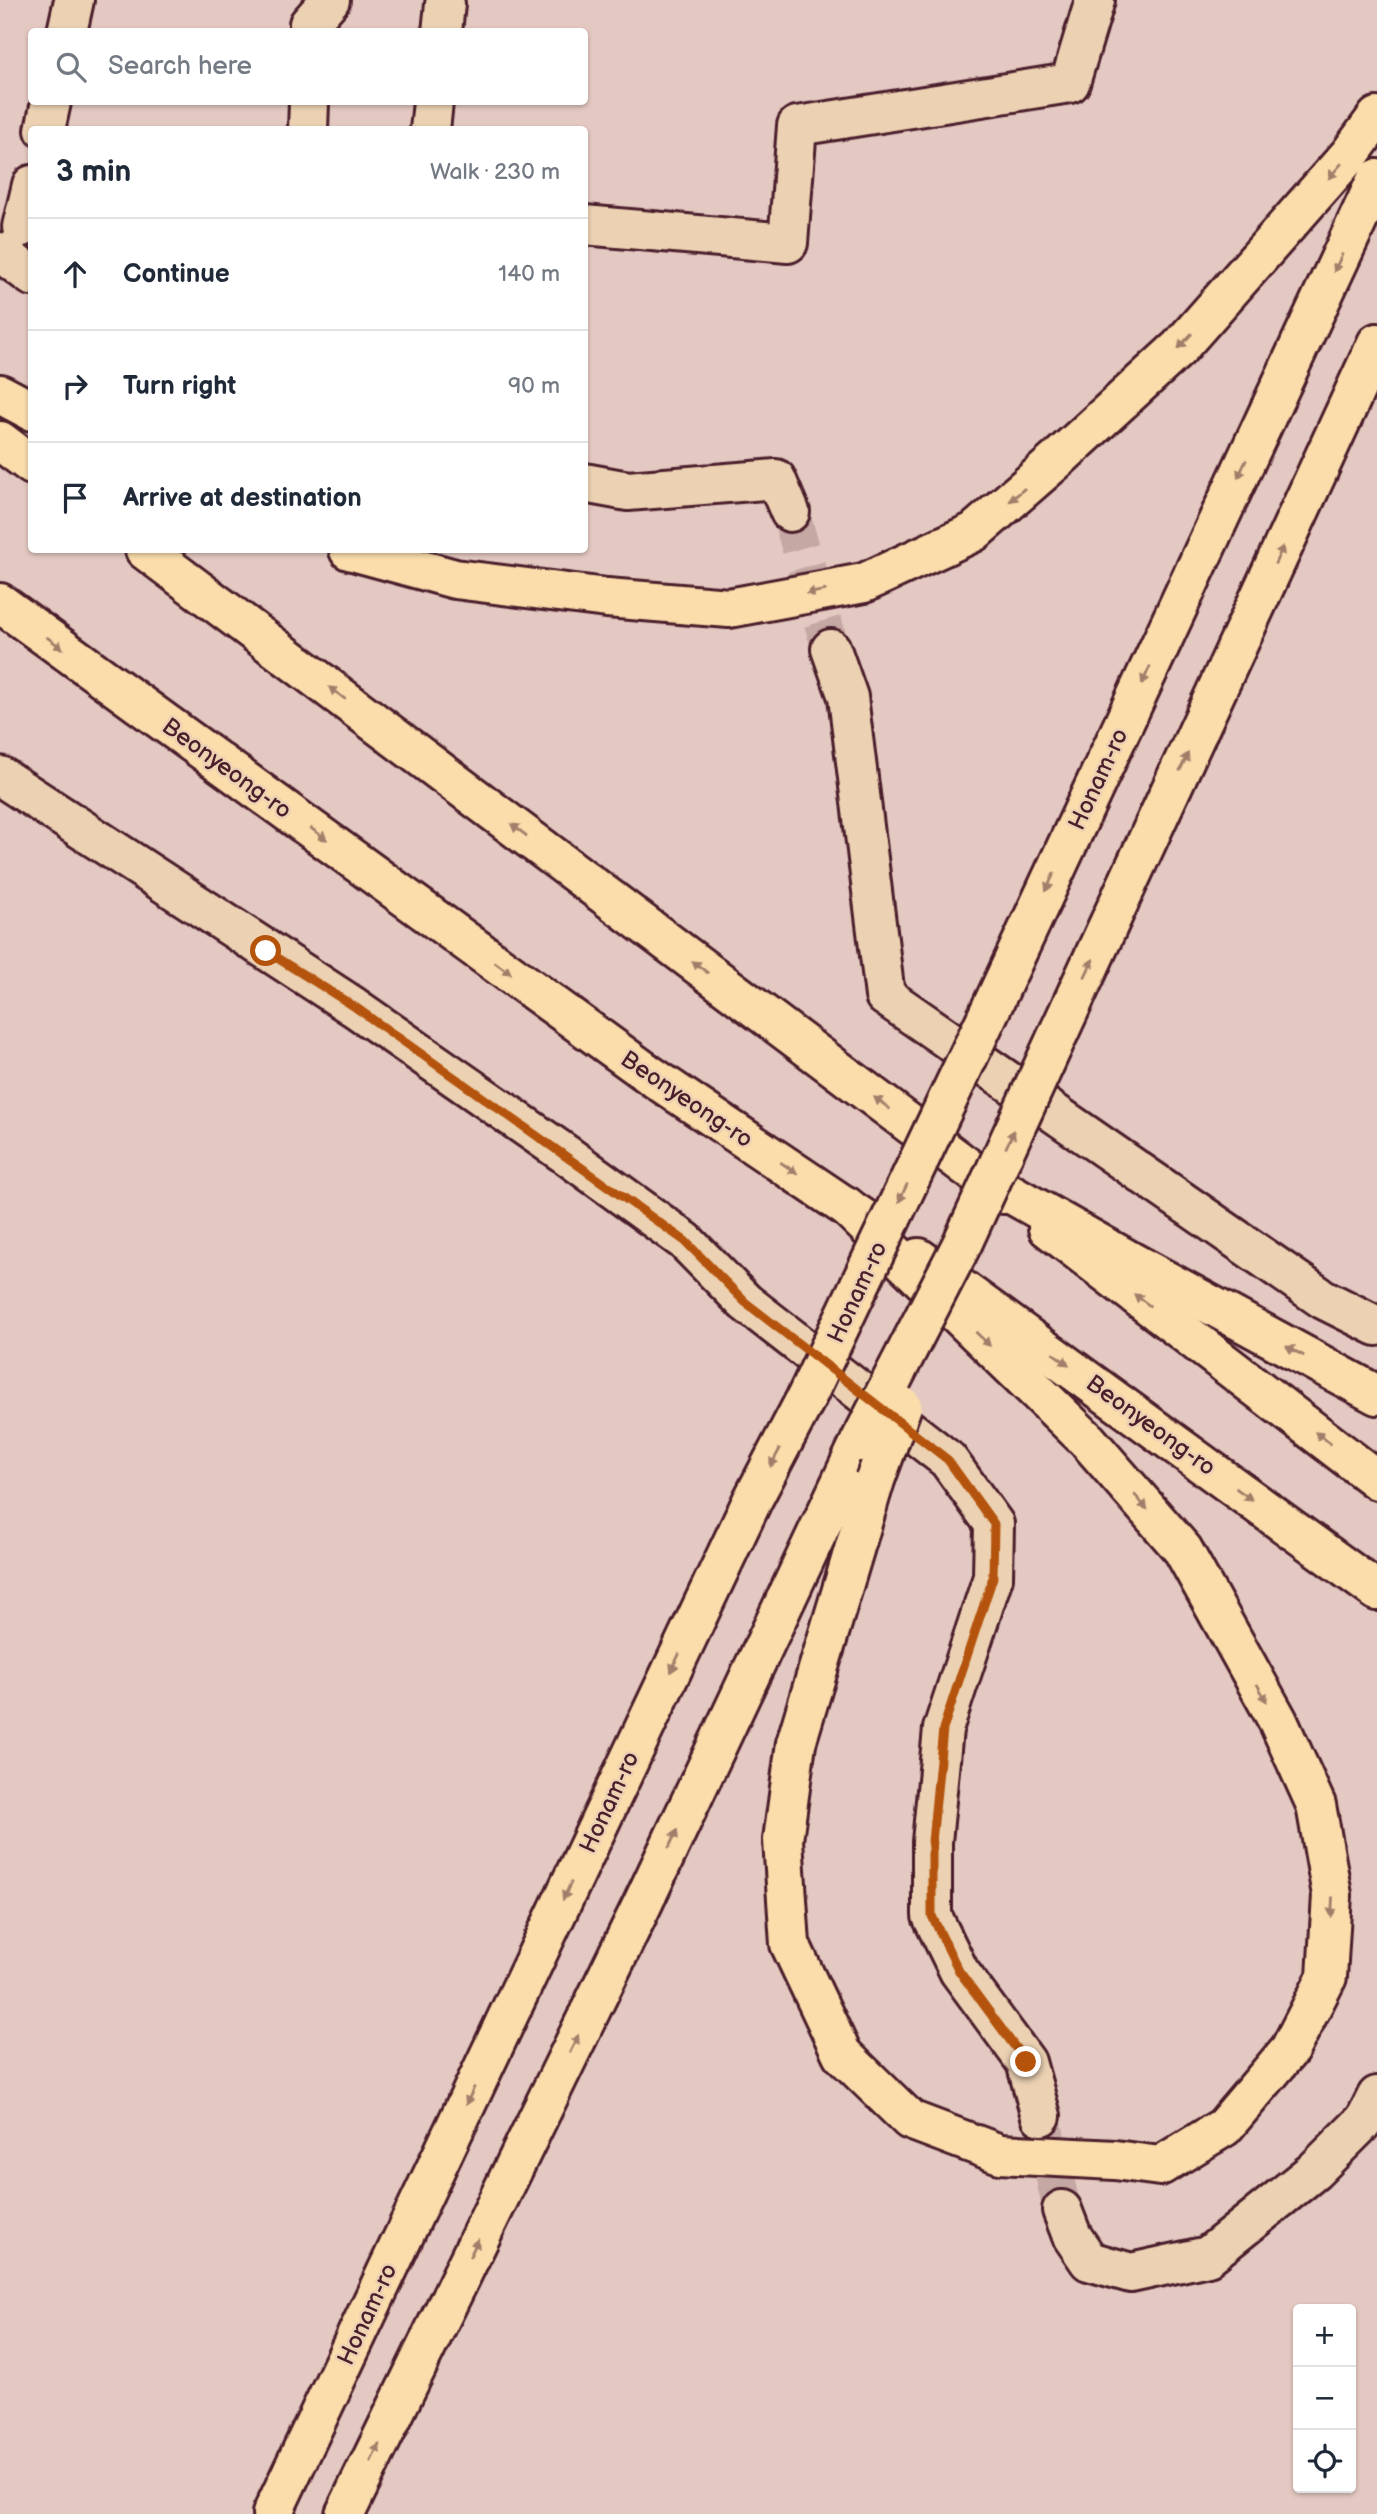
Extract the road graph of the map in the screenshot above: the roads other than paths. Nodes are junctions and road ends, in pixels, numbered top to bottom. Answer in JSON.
{"nodes":[{"id":1,"x":74,"y":0,"type":"edge"},
{"id":2,"x":330,"y":0,"type":"edge"},
{"id":3,"x":1096,"y":0,"type":"edge"},
{"id":4,"x":69,"y":28,"type":"edge"},
{"id":5,"x":309,"y":28,"type":"edge"},
{"id":6,"x":50,"y":105,"type":"edge"},
{"id":7,"x":309,"y":105,"type":"edge"},
{"id":8,"x":433,"y":105,"type":"edge"},
{"id":9,"x":1377,"y":117,"type":"edge"},
{"id":10,"x":46,"y":126,"type":"edge"},
{"id":11,"x":308,"y":126,"type":"edge"},
{"id":12,"x":430,"y":126,"type":"edge"},
{"id":13,"x":1377,"y":179,"type":"edge"},
{"id":14,"x":28,"y":195,"type":"edge"},
{"id":15,"x":588,"y":225,"type":"edge"},
{"id":16,"x":13,"y":233,"type":"edge"},
{"id":17,"x":28,"y":267,"type":"edge"},
{"id":18,"x":1377,"y":343,"type":"edge"},
{"id":19,"x":0,"y":394,"type":"edge"},
{"id":20,"x":28,"y":409,"type":"edge"},
{"id":21,"x":0,"y":441,"type":"edge"},
{"id":22,"x":28,"y":462,"type":"edge"},
{"id":23,"x":588,"y":484,"type":"edge"},
{"id":24,"x":790,"y":512,"type":"tunnel mouth"},
{"id":25,"x":149,"y":553,"type":"edge"},
{"id":26,"x":360,"y":553,"type":"edge"},
{"id":27,"x":0,"y":603,"type":"edge"},
{"id":28,"x":831,"y":649,"type":"tunnel mouth"},
{"id":29,"x":0,"y":776,"type":"edge"},
{"id":30,"x":976,"y":1174,"type":"junction"},
{"id":31,"x":846,"y":1206,"type":"junction"},
{"id":32,"x":962,"y":1244,"type":"junction"},
{"id":33,"x":1377,"y":1326,"type":"edge"},
{"id":34,"x":1377,"y":1395,"type":"edge"},
{"id":35,"x":1377,"y":1480,"type":"edge"},
{"id":36,"x":1377,"y":1591,"type":"edge"},
{"id":37,"x":1377,"y":2096,"type":"edge"},
{"id":38,"x":1041,"y":2116,"type":"tunnel mouth"},
{"id":39,"x":1062,"y":2210,"type":"tunnel mouth"},
{"id":40,"x":272,"y":2514,"type":"edge"},
{"id":41,"x":345,"y":2514,"type":"edge"}],
"edges":[{"from":1,"to":4,"type":"street"},
{"from":2,"to":5,"type":"street"},
{"from":3,"to":15,"type":"street"},
{"from":6,"to":10,"type":"street"},
{"from":7,"to":11,"type":"street"},
{"from":8,"to":12,"type":"street"},
{"from":9,"to":26,"type":"main road","one_way":true},
{"from":13,"to":40,"type":"main road","name":"Honam-ro","one_way":true,"bridge":true},
{"from":14,"to":16,"type":"street"},
{"from":16,"to":17,"type":"street"},
{"from":32,"to":18,"type":"main road","one_way":true,"bridge":true},
{"from":19,"to":20,"type":"main road"},
{"from":21,"to":22,"type":"main road"},
{"from":23,"to":24,"type":"street"},
{"from":30,"to":25,"type":"main road","one_way":true},
{"from":27,"to":31,"type":"main road","name":"Beonyeong-ro","one_way":true},
{"from":28,"to":33,"type":"street"},
{"from":29,"to":38,"type":"street"},
{"from":34,"to":30,"type":"main road","one_way":true},
{"from":35,"to":30,"type":"main road","one_way":true},
{"from":31,"to":32,"type":"main road","one_way":true,"bridge":true},
{"from":31,"to":36,"type":"main road","name":"Beonyeong-ro","one_way":true},
{"from":41,"to":32,"type":"main road","one_way":true,"bridge":true},
{"from":37,"to":39,"type":"street"}]}
